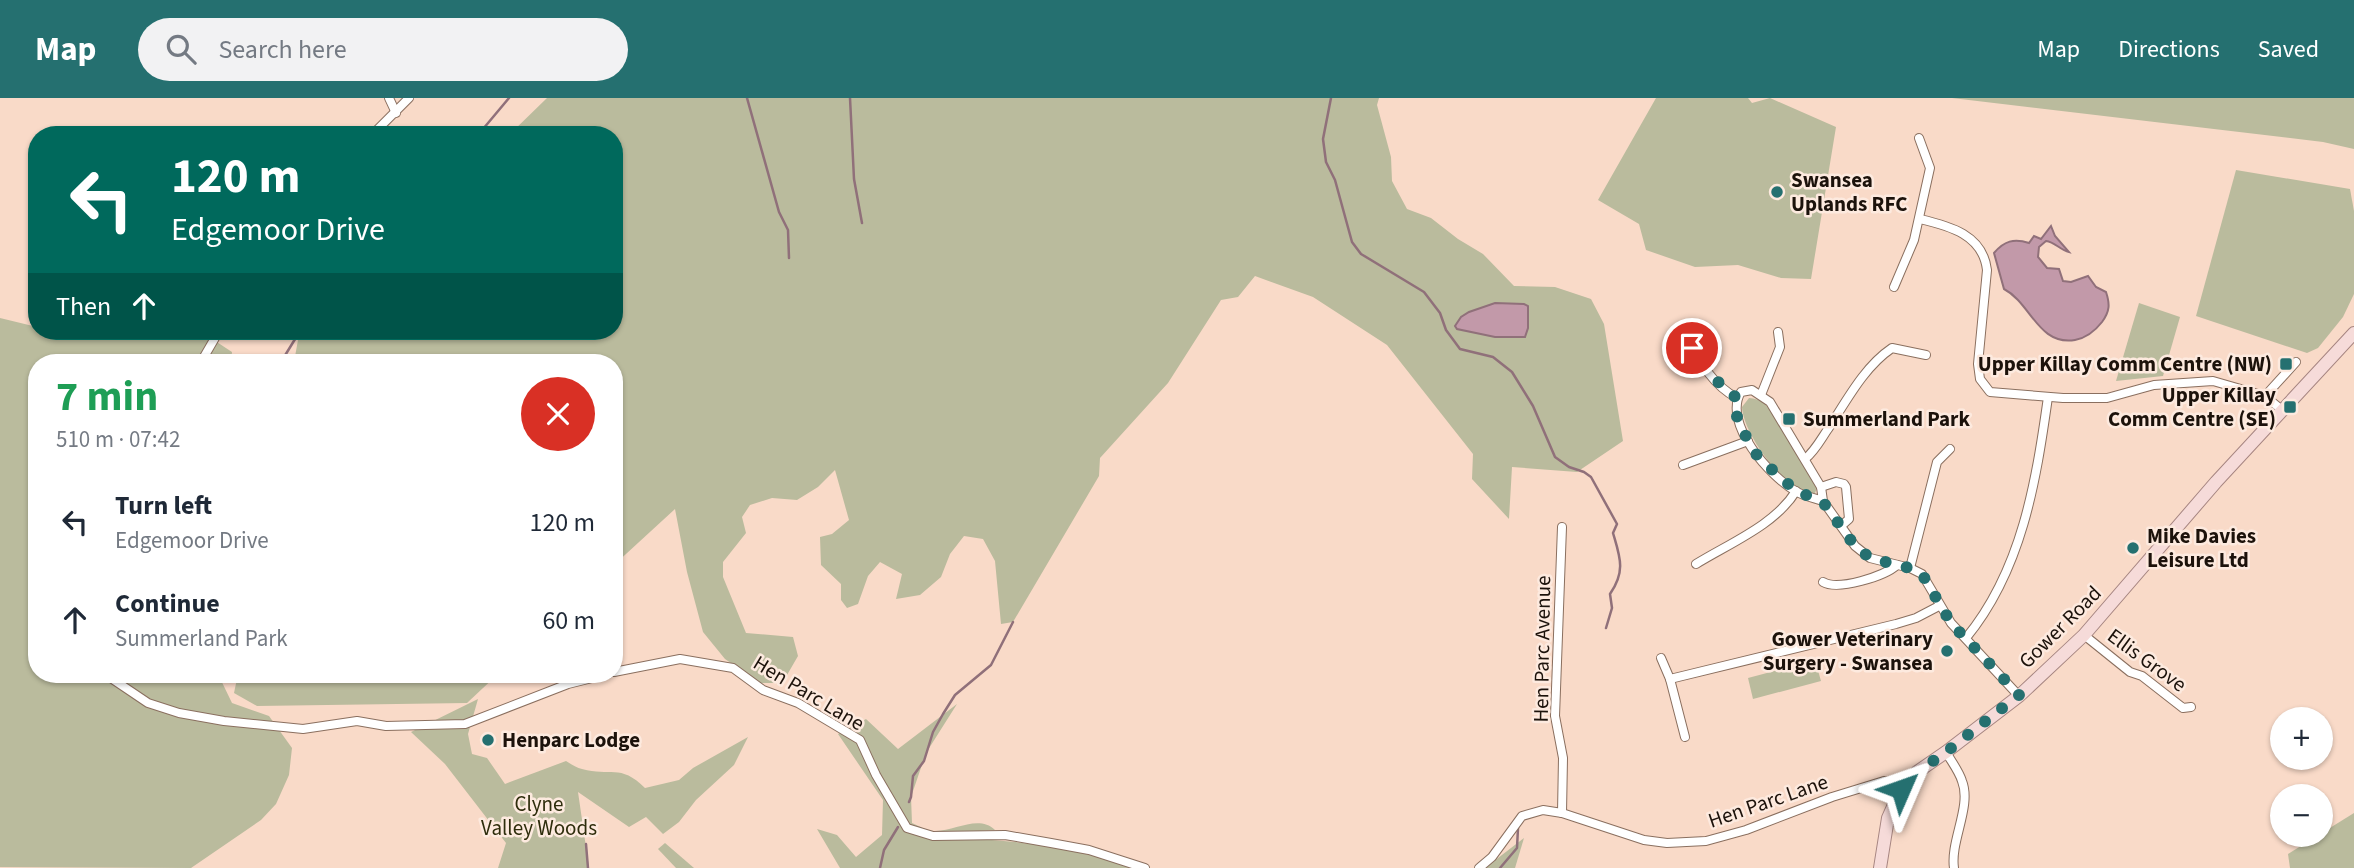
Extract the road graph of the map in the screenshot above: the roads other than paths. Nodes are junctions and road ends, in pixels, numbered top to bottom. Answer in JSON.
{"nodes":[{"id":1,"x":389,"y":98,"type":"edge"},
{"id":2,"x":409,"y":98,"type":"edge"},
{"id":3,"x":396,"y":113,"type":"junction"},
{"id":4,"x":382,"y":126,"type":"edge"},
{"id":5,"x":1919,"y":138,"type":"dead end"},
{"id":6,"x":1920,"y":219,"type":"junction"},
{"id":7,"x":1894,"y":287,"type":"dead end"},
{"id":8,"x":1685,"y":330,"type":"dead end"},
{"id":9,"x":1778,"y":332,"type":"dead end"},
{"id":10,"x":2354,"y":333,"type":"edge"},
{"id":11,"x":1926,"y":355,"type":"dead end"},
{"id":12,"x":2296,"y":362,"type":"dead end"},
{"id":13,"x":1761,"y":395,"type":"junction"},
{"id":14,"x":2265,"y":396,"type":"junction"},
{"id":15,"x":2048,"y":397,"type":"junction"},
{"id":16,"x":1737,"y":398,"type":"junction"},
{"id":17,"x":2282,"y":410,"type":"junction"},
{"id":18,"x":1748,"y":441,"type":"junction"},
{"id":19,"x":1950,"y":449,"type":"dead end"},
{"id":20,"x":1805,"y":459,"type":"junction"},
{"id":21,"x":1683,"y":465,"type":"dead end"},
{"id":22,"x":1821,"y":487,"type":"junction"},
{"id":23,"x":1796,"y":491,"type":"junction"},
{"id":24,"x":1823,"y":502,"type":"junction"},
{"id":25,"x":1841,"y":526,"type":"junction"},
{"id":26,"x":1562,"y":527,"type":"dead end"},
{"id":27,"x":1696,"y":564,"type":"dead end"},
{"id":28,"x":1897,"y":565,"type":"junction"},
{"id":29,"x":1910,"y":568,"type":"junction"},
{"id":30,"x":1824,"y":582,"type":"dead end"},
{"id":31,"x":1939,"y":606,"type":"junction"},
{"id":32,"x":2084,"y":635,"type":"junction"},
{"id":33,"x":1966,"y":638,"type":"junction"},
{"id":34,"x":1661,"y":658,"type":"dead end"},
{"id":35,"x":623,"y":670,"type":"edge"},
{"id":36,"x":1670,"y":679,"type":"junction"},
{"id":37,"x":118,"y":683,"type":"edge"},
{"id":38,"x":572,"y":683,"type":"edge"},
{"id":39,"x":2019,"y":695,"type":"junction"},
{"id":40,"x":2190,"y":707,"type":"dead end"},
{"id":41,"x":1685,"y":737,"type":"dead end"},
{"id":42,"x":1946,"y":752,"type":"junction"},
{"id":43,"x":1901,"y":789,"type":"junction"},
{"id":44,"x":1562,"y":813,"type":"junction"},
{"id":45,"x":1145,"y":868,"type":"edge"},
{"id":46,"x":1479,"y":868,"type":"edge"},
{"id":47,"x":1880,"y":868,"type":"edge"},
{"id":48,"x":1954,"y":868,"type":"edge"}],
"edges":[{"from":1,"to":3,"type":"street"},
{"from":2,"to":3,"type":"street"},
{"from":3,"to":4,"type":"street"},
{"from":5,"to":6,"type":"street"},
{"from":6,"to":7,"type":"street"},
{"from":6,"to":15,"type":"street"},
{"from":8,"to":16,"type":"street"},
{"from":9,"to":13,"type":"street"},
{"from":10,"to":17,"type":"main road","name":"Gower Road"},
{"from":11,"to":20,"type":"street"},
{"from":12,"to":14,"type":"street"},
{"from":13,"to":16,"type":"street"},
{"from":13,"to":20,"type":"street"},
{"from":14,"to":15,"type":"street"},
{"from":14,"to":17,"type":"street"},
{"from":15,"to":33,"type":"street"},
{"from":16,"to":18,"type":"street"},
{"from":17,"to":32,"type":"main road","name":"Gower Road"},
{"from":18,"to":21,"type":"street"},
{"from":18,"to":23,"type":"street"},
{"from":19,"to":29,"type":"street"},
{"from":20,"to":22,"type":"street"},
{"from":22,"to":24,"type":"street"},
{"from":22,"to":25,"type":"street"},
{"from":23,"to":24,"type":"street"},
{"from":23,"to":27,"type":"street"},
{"from":24,"to":25,"type":"street"},
{"from":25,"to":28,"type":"street"},
{"from":26,"to":44,"type":"street","name":"Hen Parc Avenue"},
{"from":28,"to":29,"type":"street"},
{"from":28,"to":30,"type":"street"},
{"from":29,"to":31,"type":"street"},
{"from":31,"to":33,"type":"street"},
{"from":31,"to":36,"type":"street"},
{"from":32,"to":39,"type":"main road","name":"Gower Road"},
{"from":32,"to":40,"type":"street","name":"Ellis Grove"},
{"from":33,"to":39,"type":"street"},
{"from":34,"to":36,"type":"street"},
{"from":35,"to":45,"type":"street","name":"Hen Parc Lane"},
{"from":36,"to":41,"type":"street"},
{"from":37,"to":38,"type":"street"},
{"from":39,"to":42,"type":"main road","name":"Gower Road"},
{"from":42,"to":43,"type":"main road","name":"Gower Road"},
{"from":42,"to":48,"type":"street"},
{"from":43,"to":44,"type":"street","name":"Hen Parc Lane"},
{"from":43,"to":47,"type":"main road","name":"Gower Road"},
{"from":44,"to":46,"type":"street"}]}
